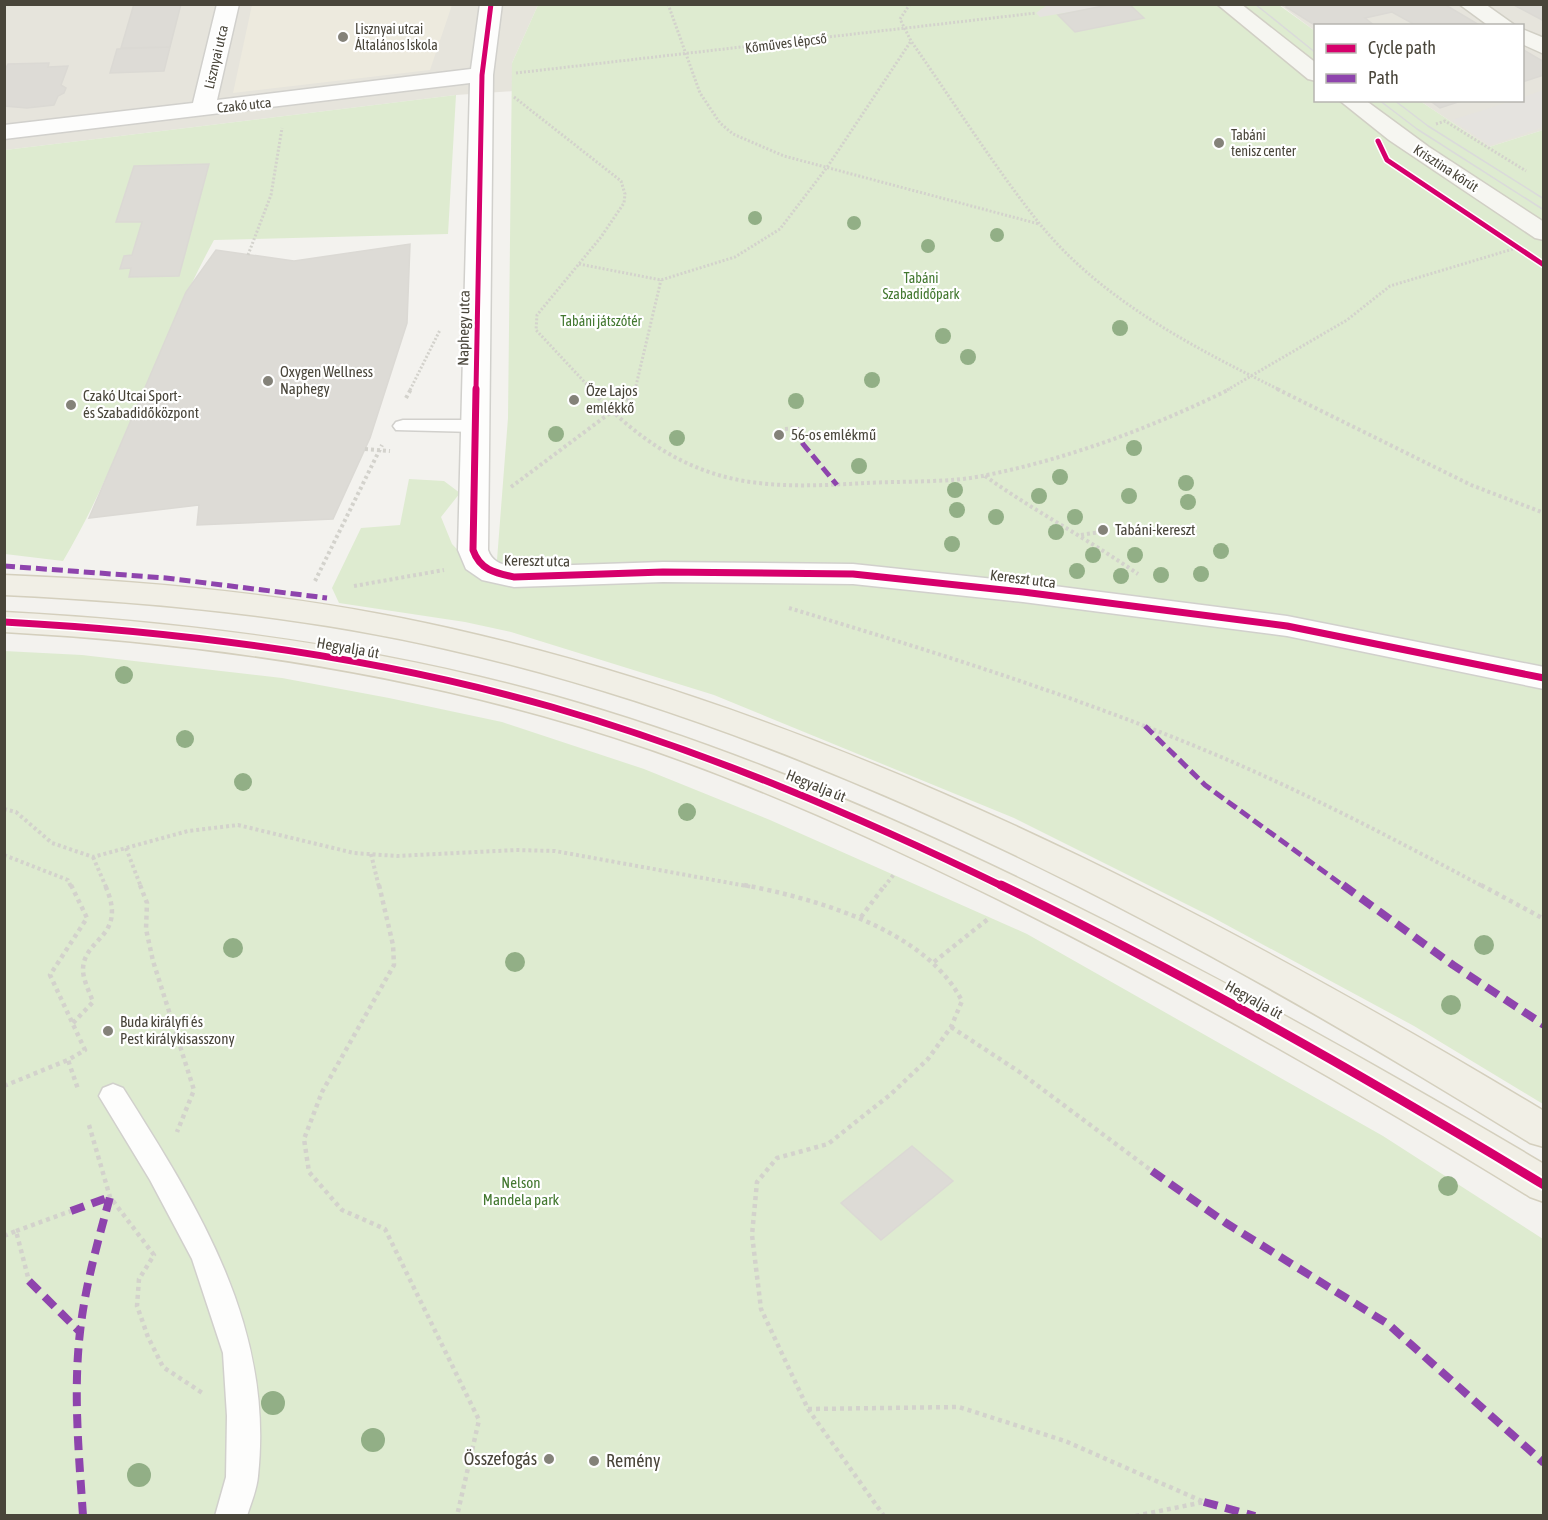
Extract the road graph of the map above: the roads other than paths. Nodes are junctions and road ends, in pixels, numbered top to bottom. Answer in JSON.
{"nodes":[{"id":1,"x":228,"y":4,"type":"edge"},
{"id":2,"x":1227,"y":4,"type":"edge"},
{"id":3,"x":1469,"y":4,"type":"edge"},
{"id":4,"x":500,"y":8,"type":"edge"},
{"id":5,"x":1502,"y":24,"type":"edge"},
{"id":6,"x":1524,"y":36,"type":"edge"},
{"id":7,"x":1544,"y":47,"type":"edge"},
{"id":8,"x":1314,"y":72,"type":"edge"},
{"id":9,"x":482,"y":75,"type":"junction"},
{"id":10,"x":1352,"y":102,"type":"edge"},
{"id":11,"x":203,"y":110,"type":"junction"},
{"id":12,"x":4,"y":132,"type":"edge"},
{"id":13,"x":1544,"y":234,"type":"edge"},
{"id":14,"x":403,"y":426,"type":"dead end"},
{"id":15,"x":475,"y":426,"type":"junction"},
{"id":16,"x":493,"y":573,"type":"joint"},
{"id":17,"x":4,"y":585,"type":"edge"},
{"id":18,"x":4,"y":622,"type":"edge"},
{"id":19,"x":1544,"y":678,"type":"edge"},
{"id":20,"x":113,"y":1096,"type":"dead end"},
{"id":21,"x":1544,"y":1131,"type":"edge"},
{"id":22,"x":1544,"y":1185,"type":"edge"},
{"id":23,"x":231,"y":1515,"type":"edge"}],
"edges":[{"from":1,"to":11,"type":"street","name":"Lisznyai utca"},
{"from":2,"to":8,"type":"main road"},
{"from":3,"to":5,"type":"main road"},
{"from":4,"to":9,"type":"street","name":"Naphegy utca"},
{"from":6,"to":7,"type":"main road"},
{"from":9,"to":11,"type":"street","name":"Czakó utca"},
{"from":9,"to":15,"type":"street","name":"Naphegy utca"},
{"from":10,"to":13,"type":"main road","name":"Krisztina körút"},
{"from":11,"to":12,"type":"street","name":"Czakó utca"},
{"from":14,"to":15,"type":"lane"},
{"from":15,"to":16,"type":"street","name":"Naphegy utca"},
{"from":16,"to":19,"type":"street","name":"Kereszt utca"},
{"from":17,"to":21,"type":"main road","name":"Hegyalja út"},
{"from":18,"to":22,"type":"main road","name":"Hegyalja út"},
{"from":20,"to":23,"type":"lane"}]}
